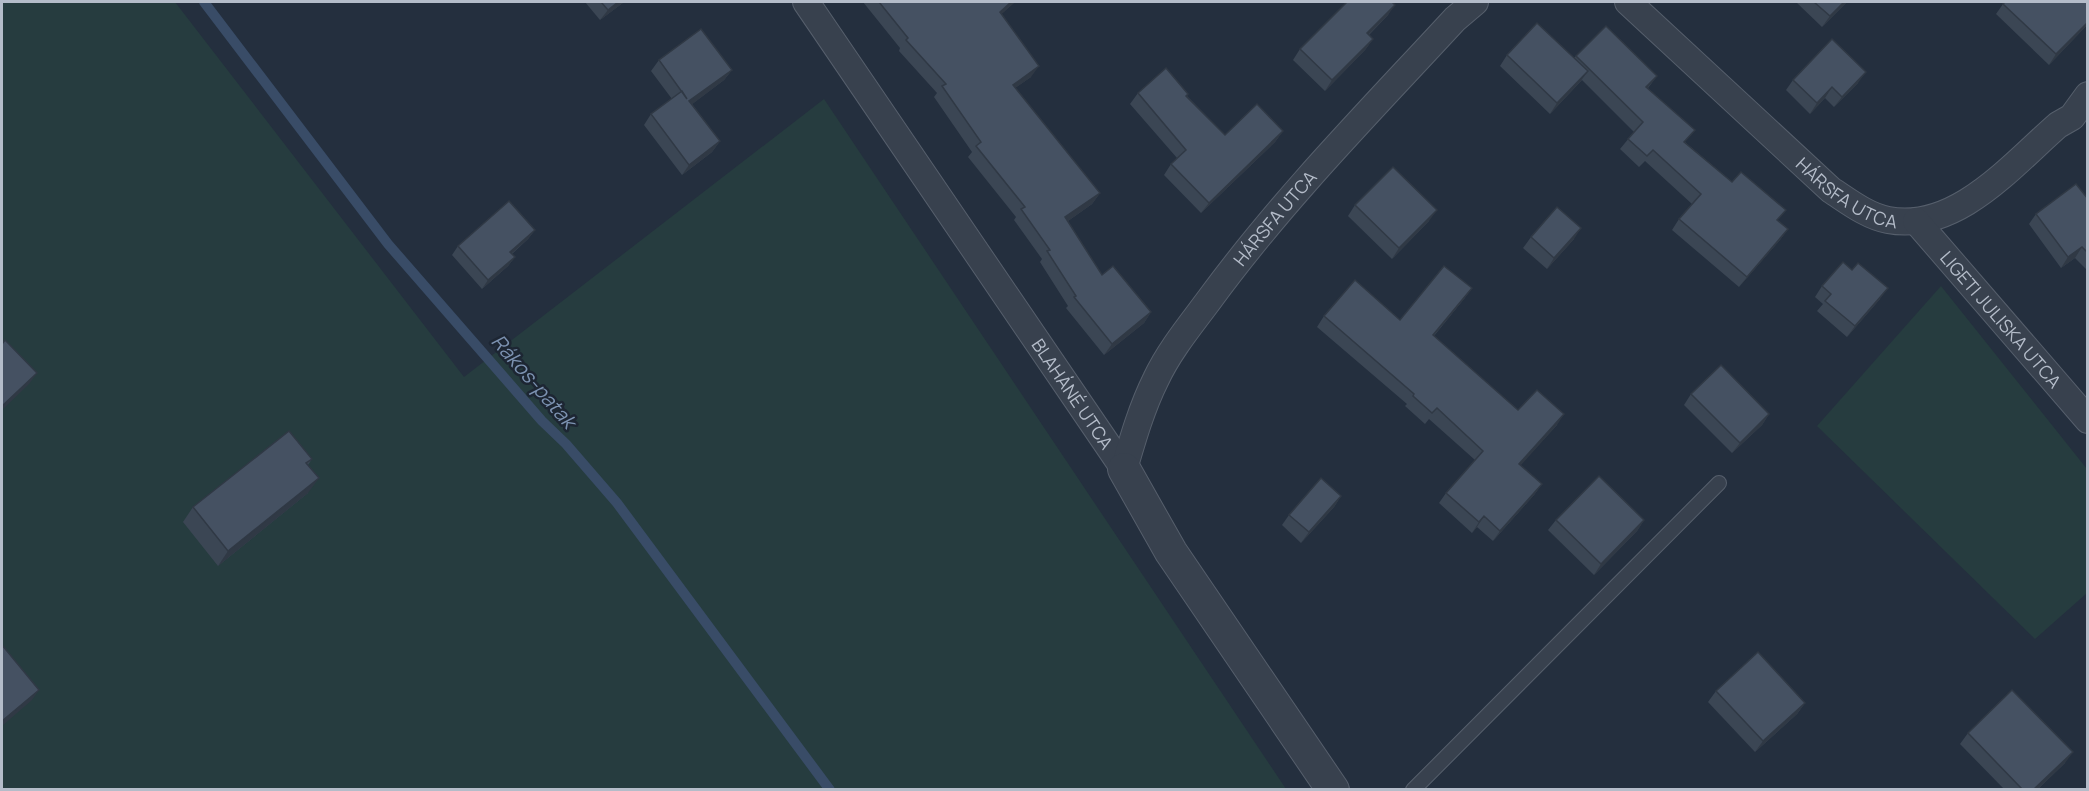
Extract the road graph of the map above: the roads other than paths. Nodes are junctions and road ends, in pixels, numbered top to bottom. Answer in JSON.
{"nodes":[{"id":1,"x":806,"y":2,"type":"edge"},
{"id":2,"x":1475,"y":2,"type":"edge"},
{"id":3,"x":1628,"y":2,"type":"edge"},
{"id":4,"x":2088,"y":96,"type":"edge"},
{"id":5,"x":2080,"y":114,"type":"edge"},
{"id":6,"x":1916,"y":221,"type":"junction"},
{"id":7,"x":2088,"y":420,"type":"edge"},
{"id":8,"x":1124,"y":469,"type":"junction"},
{"id":9,"x":1719,"y":483,"type":"dead end"},
{"id":10,"x":1333,"y":789,"type":"edge"},
{"id":11,"x":1413,"y":789,"type":"edge"}],
"edges":[{"from":1,"to":8,"type":"street","name":"BLAHÁNÉ UTCA"},
{"from":2,"to":8,"type":"street","name":"HÁRSFA UTCA"},
{"from":3,"to":6,"type":"street","name":"HÁRSFA UTCA"},
{"from":4,"to":5,"type":"street","name":"HÁRSFA UTCA"},
{"from":5,"to":6,"type":"street","name":"HÁRSFA UTCA"},
{"from":6,"to":7,"type":"street","name":"LIGETI JULISKA UTCA"},
{"from":8,"to":10,"type":"street","name":"BLAHÁNÉ UTCA"},
{"from":9,"to":11,"type":"lane"}]}
